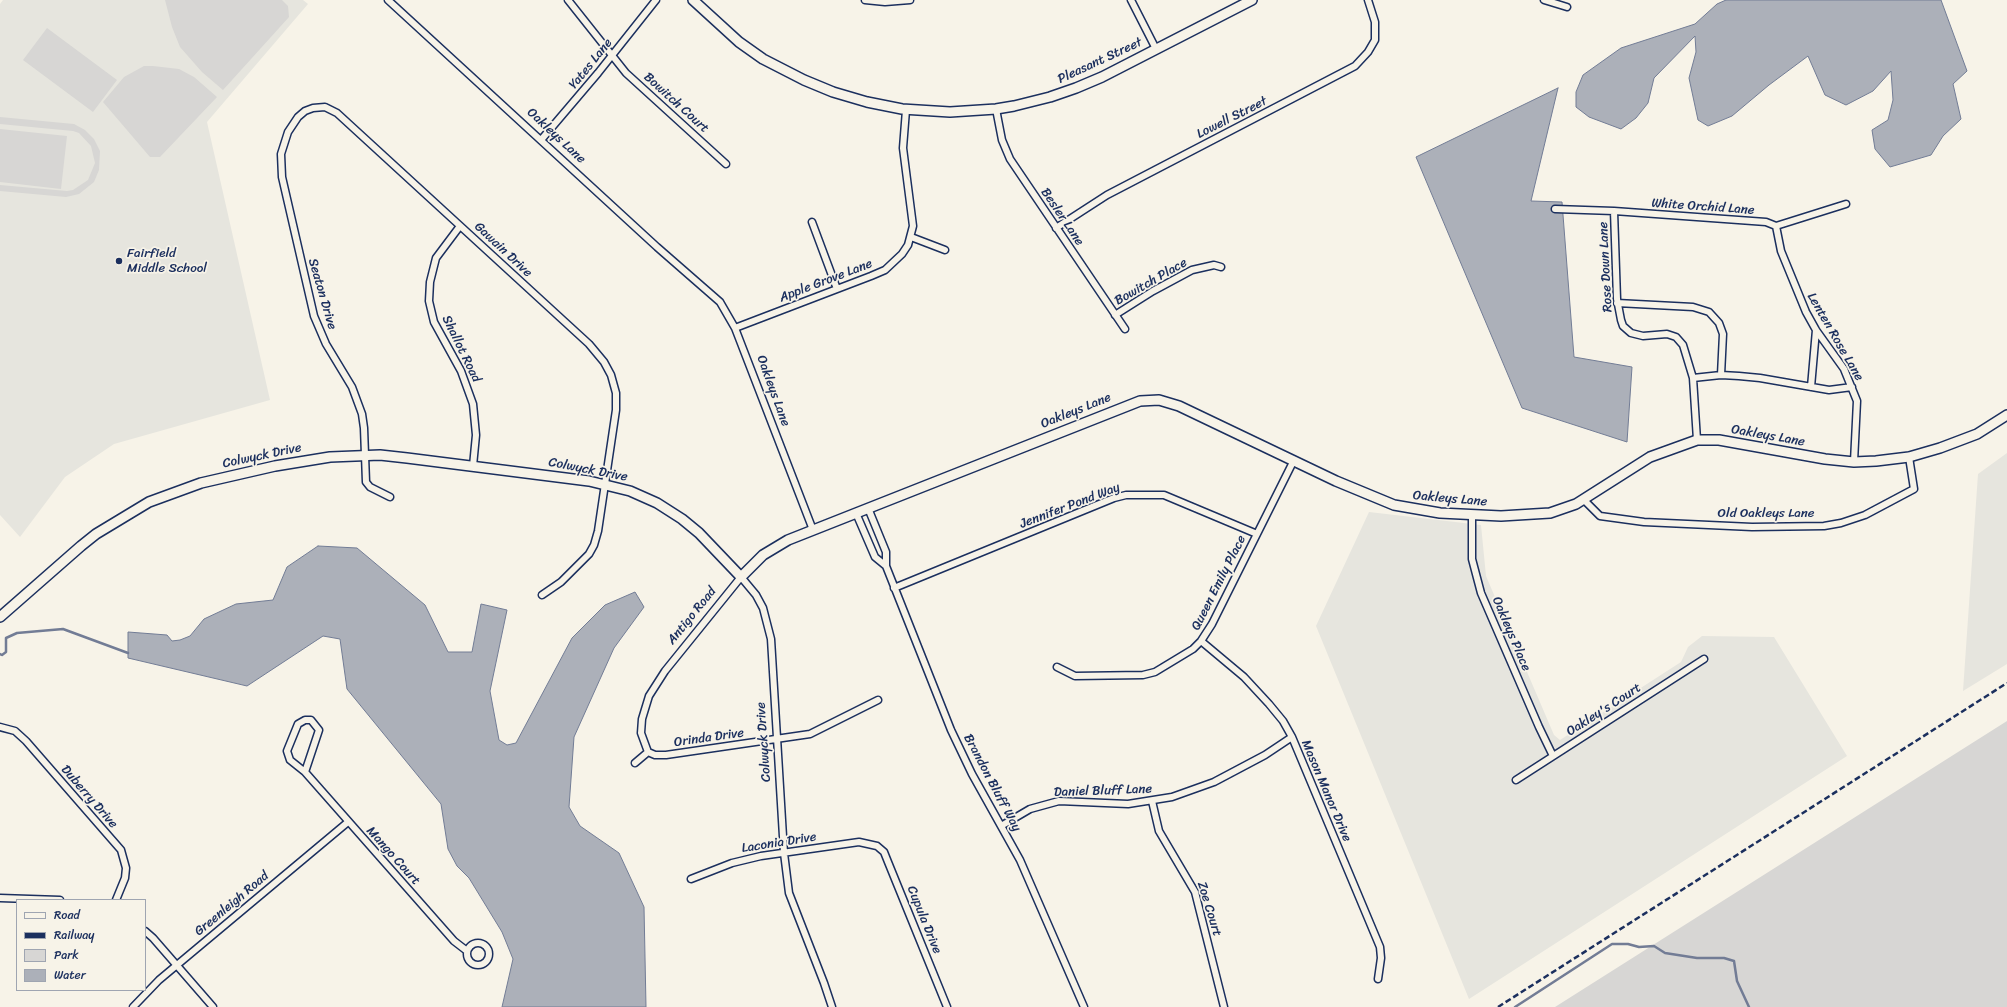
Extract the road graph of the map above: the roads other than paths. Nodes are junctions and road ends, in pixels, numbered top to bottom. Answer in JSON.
{"nodes":[{"id":1,"x":388,"y":0,"type":"edge"},
{"id":2,"x":568,"y":0,"type":"edge"},
{"id":3,"x":656,"y":0,"type":"edge"},
{"id":4,"x":693,"y":0,"type":"edge"},
{"id":5,"x":865,"y":0,"type":"edge"},
{"id":6,"x":910,"y":0,"type":"edge"},
{"id":7,"x":1130,"y":0,"type":"edge"},
{"id":8,"x":1252,"y":0,"type":"edge"},
{"id":9,"x":1368,"y":0,"type":"edge"},
{"id":10,"x":1544,"y":0,"type":"edge"},
{"id":11,"x":1567,"y":7,"type":"dead end"},
{"id":12,"x":1156,"y":50,"type":"junction"},
{"id":13,"x":612,"y":56,"type":"junction"},
{"id":14,"x":996,"y":109,"type":"junction"},
{"id":15,"x":906,"y":110,"type":"junction"},
{"id":16,"x":288,"y":132,"type":"joint"},
{"id":17,"x":541,"y":140,"type":"junction"},
{"id":18,"x":726,"y":164,"type":"dead end"},
{"id":19,"x":1846,"y":204,"type":"dead end"},
{"id":20,"x":1555,"y":209,"type":"dead end"},
{"id":21,"x":1614,"y":211,"type":"junction"},
{"id":22,"x":812,"y":222,"type":"dead end"},
{"id":23,"x":460,"y":226,"type":"junction"},
{"id":24,"x":1776,"y":226,"type":"junction"},
{"id":25,"x":1056,"y":228,"type":"junction"},
{"id":26,"x":911,"y":237,"type":"junction"},
{"id":27,"x":945,"y":250,"type":"dead end"},
{"id":28,"x":1221,"y":267,"type":"dead end"},
{"id":29,"x":837,"y":289,"type":"junction"},
{"id":30,"x":1617,"y":303,"type":"junction"},
{"id":31,"x":1115,"y":315,"type":"junction"},
{"id":32,"x":735,"y":328,"type":"junction"},
{"id":33,"x":1125,"y":329,"type":"dead end"},
{"id":34,"x":1816,"y":330,"type":"junction"},
{"id":35,"x":1721,"y":375,"type":"junction"},
{"id":36,"x":1693,"y":378,"type":"junction"},
{"id":37,"x":1811,"y":387,"type":"junction"},
{"id":38,"x":1852,"y":387,"type":"junction"},
{"id":39,"x":2007,"y":415,"type":"edge"},
{"id":40,"x":1698,"y":440,"type":"junction"},
{"id":41,"x":365,"y":456,"type":"junction"},
{"id":42,"x":1909,"y":456,"type":"junction"},
{"id":43,"x":1294,"y":460,"type":"junction"},
{"id":44,"x":1854,"y":462,"type":"junction"},
{"id":45,"x":473,"y":466,"type":"junction"},
{"id":46,"x":604,"y":485,"type":"junction"},
{"id":47,"x":390,"y":497,"type":"dead end"},
{"id":48,"x":1584,"y":500,"type":"junction"},
{"id":49,"x":868,"y":508,"type":"junction"},
{"id":50,"x":856,"y":513,"type":"junction"},
{"id":51,"x":1472,"y":515,"type":"junction"},
{"id":52,"x":813,"y":530,"type":"junction"},
{"id":53,"x":1257,"y":534,"type":"junction"},
{"id":54,"x":886,"y":566,"type":"junction"},
{"id":55,"x":741,"y":577,"type":"junction"},
{"id":56,"x":894,"y":588,"type":"junction"},
{"id":57,"x":542,"y":595,"type":"dead end"},
{"id":58,"x":0,"y":617,"type":"edge"},
{"id":59,"x":1201,"y":641,"type":"junction"},
{"id":60,"x":1704,"y":659,"type":"dead end"},
{"id":61,"x":1057,"y":667,"type":"dead end"},
{"id":62,"x":878,"y":700,"type":"dead end"},
{"id":63,"x":0,"y":727,"type":"edge"},
{"id":64,"x":1292,"y":737,"type":"junction"},
{"id":65,"x":777,"y":740,"type":"junction"},
{"id":66,"x":648,"y":752,"type":"junction"},
{"id":67,"x":1553,"y":756,"type":"junction"},
{"id":68,"x":634,"y":763,"type":"dead end"},
{"id":69,"x":305,"y":772,"type":"junction"},
{"id":70,"x":1516,"y":780,"type":"dead end"},
{"id":71,"x":1152,"y":801,"type":"junction"},
{"id":72,"x":348,"y":822,"type":"junction"},
{"id":73,"x":1001,"y":826,"type":"junction"},
{"id":74,"x":874,"y":845,"type":"joint"},
{"id":75,"x":784,"y":853,"type":"junction"},
{"id":76,"x":691,"y":879,"type":"dead end"},
{"id":77,"x":0,"y":898,"type":"edge"},
{"id":78,"x":30,"y":899,"type":"edge"},
{"id":79,"x":116,"y":899,"type":"edge"},
{"id":80,"x":146,"y":932,"type":"edge"},
{"id":81,"x":467,"y":951,"type":"dead end"},
{"id":82,"x":176,"y":965,"type":"junction"},
{"id":83,"x":1378,"y":978,"type":"dead end"},
{"id":84,"x":133,"y":1007,"type":"edge"},
{"id":85,"x":213,"y":1007,"type":"edge"},
{"id":86,"x":832,"y":1007,"type":"edge"},
{"id":87,"x":947,"y":1007,"type":"edge"},
{"id":88,"x":1084,"y":1007,"type":"edge"},
{"id":89,"x":1224,"y":1007,"type":"edge"}],
"edges":[{"from":1,"to":17,"type":"street","name":"Oakleys Lane"},
{"from":2,"to":13,"type":"street","name":"Bowitch Court"},
{"from":3,"to":13,"type":"street","name":"Yates Lane"},
{"from":4,"to":15,"type":"street","name":"Pleasant Street"},
{"from":5,"to":6,"type":"street"},
{"from":7,"to":12,"type":"street"},
{"from":8,"to":12,"type":"street","name":"Pleasant Street"},
{"from":9,"to":25,"type":"street","name":"Lowell Street"},
{"from":10,"to":11,"type":"street"},
{"from":12,"to":14,"type":"street","name":"Pleasant Street"},
{"from":13,"to":17,"type":"street","name":"Yates Lane"},
{"from":13,"to":18,"type":"street","name":"Bowitch Court"},
{"from":14,"to":15,"type":"street","name":"Pleasant Street"},
{"from":14,"to":25,"type":"street","name":"Besler Lane"},
{"from":15,"to":26,"type":"street","name":"Apple Grove Lane"},
{"from":16,"to":23,"type":"street","name":"Gawain Drive"},
{"from":16,"to":41,"type":"street","name":"Seaton Drive"},
{"from":17,"to":32,"type":"street","name":"Oakleys Lane"},
{"from":19,"to":24,"type":"street"},
{"from":20,"to":21,"type":"street","name":"White Orchid Lane"},
{"from":21,"to":24,"type":"street","name":"White Orchid Lane"},
{"from":21,"to":30,"type":"street","name":"Rose Down Lane"},
{"from":22,"to":29,"type":"street"},
{"from":23,"to":45,"type":"street","name":"Shallot Road"},
{"from":23,"to":46,"type":"street","name":"Gawain Drive"},
{"from":24,"to":34,"type":"street","name":"Lenten Rose Lane"},
{"from":25,"to":31,"type":"street","name":"Besler Lane"},
{"from":26,"to":27,"type":"street"},
{"from":26,"to":29,"type":"street","name":"Apple Grove Lane"},
{"from":28,"to":31,"type":"street","name":"Bowitch Place"},
{"from":29,"to":32,"type":"street","name":"Apple Grove Lane"},
{"from":30,"to":35,"type":"street"},
{"from":30,"to":36,"type":"street","name":"Rose Down Lane"},
{"from":31,"to":33,"type":"street","name":"Besler Lane"},
{"from":32,"to":52,"type":"street","name":"Oakleys Lane"},
{"from":34,"to":37,"type":"street"},
{"from":34,"to":38,"type":"street","name":"Lenten Rose Lane"},
{"from":35,"to":36,"type":"street"},
{"from":35,"to":37,"type":"street"},
{"from":36,"to":40,"type":"street","name":"Rose Down Lane"},
{"from":37,"to":38,"type":"street"},
{"from":38,"to":44,"type":"street","name":"Lenten Rose Lane"},
{"from":39,"to":42,"type":"street","name":"Oakleys Lane"},
{"from":40,"to":44,"type":"street","name":"Oakleys Lane"},
{"from":40,"to":48,"type":"street","name":"Oakleys Lane"},
{"from":41,"to":45,"type":"street","name":"Colwyck Drive"},
{"from":41,"to":47,"type":"street","name":"Seaton Drive"},
{"from":41,"to":58,"type":"street","name":"Colwyck Drive"},
{"from":42,"to":44,"type":"street","name":"Oakleys Lane"},
{"from":42,"to":48,"type":"street","name":"Old Oakleys Lane"},
{"from":43,"to":49,"type":"street","name":"Oakleys Lane"},
{"from":43,"to":51,"type":"street","name":"Oakleys Lane"},
{"from":43,"to":53,"type":"street","name":"Queen Emily Place"},
{"from":45,"to":46,"type":"street","name":"Colwyck Drive"},
{"from":46,"to":55,"type":"street","name":"Colwyck Drive"},
{"from":46,"to":57,"type":"street","name":"Gawain Drive"},
{"from":48,"to":51,"type":"street","name":"Oakleys Lane"},
{"from":49,"to":50,"type":"street","name":"Oakleys Lane"},
{"from":49,"to":54,"type":"street","name":"Brandon Bluff Way"},
{"from":50,"to":52,"type":"street","name":"Oakleys Lane"},
{"from":50,"to":54,"type":"street","name":"Brandon Bluff Way"},
{"from":51,"to":67,"type":"street","name":"Oakleys Place"},
{"from":52,"to":55,"type":"street","name":"Antigo Road"},
{"from":53,"to":56,"type":"street","name":"Jennifer Pond Way"},
{"from":53,"to":59,"type":"street","name":"Queen Emily Place"},
{"from":54,"to":56,"type":"street","name":"Brandon Bluff Way"},
{"from":55,"to":65,"type":"street","name":"Colwyck Drive"},
{"from":55,"to":66,"type":"street","name":"Antigo Road"},
{"from":56,"to":73,"type":"street","name":"Brandon Bluff Way"},
{"from":59,"to":61,"type":"street","name":"Queen Emily Place"},
{"from":59,"to":64,"type":"street","name":"Mason Manor Drive"},
{"from":60,"to":67,"type":"street","name":"Oakley's Court"},
{"from":62,"to":65,"type":"street","name":"Orinda Drive"},
{"from":63,"to":79,"type":"street","name":"Duberry Drive"},
{"from":64,"to":71,"type":"street","name":"Daniel Bluff Lane"},
{"from":64,"to":83,"type":"street","name":"Mason Manor Drive"},
{"from":65,"to":66,"type":"street","name":"Orinda Drive"},
{"from":65,"to":75,"type":"street","name":"Colwyck Drive"},
{"from":66,"to":68,"type":"street"},
{"from":67,"to":70,"type":"street","name":"Oakley's Court"},
{"from":69,"to":69,"type":"street","name":"Mango Court"},
{"from":69,"to":72,"type":"street","name":"Mango Court"},
{"from":71,"to":73,"type":"street","name":"Daniel Bluff Lane"},
{"from":71,"to":89,"type":"street","name":"Zoe Court"},
{"from":72,"to":81,"type":"street","name":"Mango Court"},
{"from":72,"to":82,"type":"street","name":"Greenleigh Road"},
{"from":73,"to":88,"type":"street","name":"Brandon Bluff Way"},
{"from":74,"to":75,"type":"street","name":"Laconia Drive"},
{"from":74,"to":87,"type":"street","name":"Cupula Drive"},
{"from":75,"to":76,"type":"street","name":"Laconia Drive"},
{"from":75,"to":86,"type":"street","name":"Colwyck Drive"},
{"from":77,"to":78,"type":"street"},
{"from":80,"to":82,"type":"street"},
{"from":82,"to":84,"type":"street","name":"Greenleigh Road"},
{"from":82,"to":85,"type":"street"}]}
